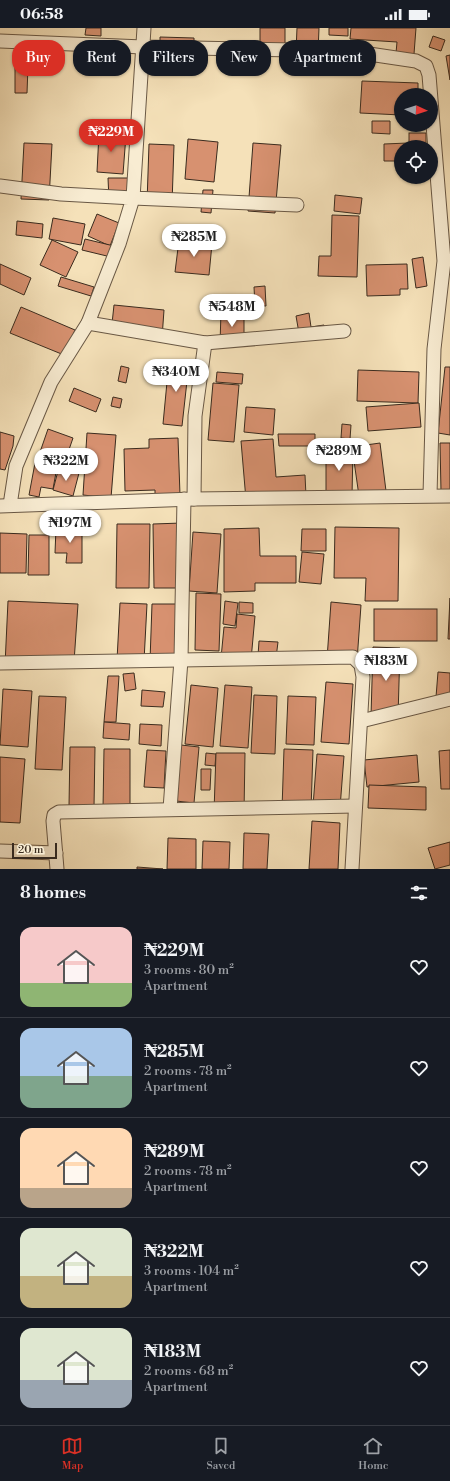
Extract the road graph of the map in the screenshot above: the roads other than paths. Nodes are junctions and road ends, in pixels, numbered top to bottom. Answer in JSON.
{"nodes":[{"id":1,"x":144,"y":28,"type":"edge"},
{"id":2,"x":143,"y":40,"type":"edge"},
{"id":3,"x":0,"y":41,"type":"edge"},
{"id":4,"x":139,"y":47,"type":"edge"},
{"id":5,"x":208,"y":48,"type":"edge"},
{"id":6,"x":141,"y":76,"type":"edge"},
{"id":7,"x":0,"y":186,"type":"edge"},
{"id":8,"x":133,"y":198,"type":"junction"},
{"id":9,"x":297,"y":205,"type":"dead end"},
{"id":10,"x":88,"y":323,"type":"junction"},
{"id":11,"x":344,"y":331,"type":"dead end"},
{"id":12,"x":205,"y":343,"type":"junction"},
{"id":13,"x":430,"y":495,"type":"junction"},
{"id":14,"x":450,"y":496,"type":"edge"},
{"id":15,"x":189,"y":499,"type":"junction"},
{"id":16,"x":5,"y":506,"type":"edge"},
{"id":17,"x":181,"y":660,"type":"junction"},
{"id":18,"x":0,"y":663,"type":"edge"},
{"id":19,"x":450,"y":699,"type":"edge"},
{"id":20,"x":361,"y":721,"type":"junction"},
{"id":21,"x":355,"y":806,"type":"junction"},
{"id":22,"x":170,"y":809,"type":"junction"},
{"id":23,"x":0,"y":850,"type":"edge"},
{"id":24,"x":56,"y":853,"type":"junction"},
{"id":25,"x":57,"y":869,"type":"edge"},
{"id":26,"x":352,"y":869,"type":"edge"}],
"edges":[{"from":1,"to":2,"type":"street"},
{"from":3,"to":4,"type":"street"},
{"from":5,"to":13,"type":"street"},
{"from":6,"to":8,"type":"street"},
{"from":7,"to":8,"type":"street"},
{"from":8,"to":9,"type":"street"},
{"from":8,"to":10,"type":"street"},
{"from":10,"to":12,"type":"street"},
{"from":10,"to":16,"type":"street"},
{"from":11,"to":12,"type":"street"},
{"from":12,"to":15,"type":"street"},
{"from":13,"to":14,"type":"street"},
{"from":13,"to":15,"type":"street"},
{"from":15,"to":16,"type":"street"},
{"from":15,"to":17,"type":"street"},
{"from":17,"to":18,"type":"street"},
{"from":17,"to":20,"type":"street"},
{"from":17,"to":22,"type":"street"},
{"from":19,"to":20,"type":"street"},
{"from":20,"to":21,"type":"street"},
{"from":21,"to":22,"type":"street"},
{"from":21,"to":26,"type":"street"},
{"from":22,"to":24,"type":"street"},
{"from":23,"to":24,"type":"street"},
{"from":24,"to":25,"type":"street"}]}
